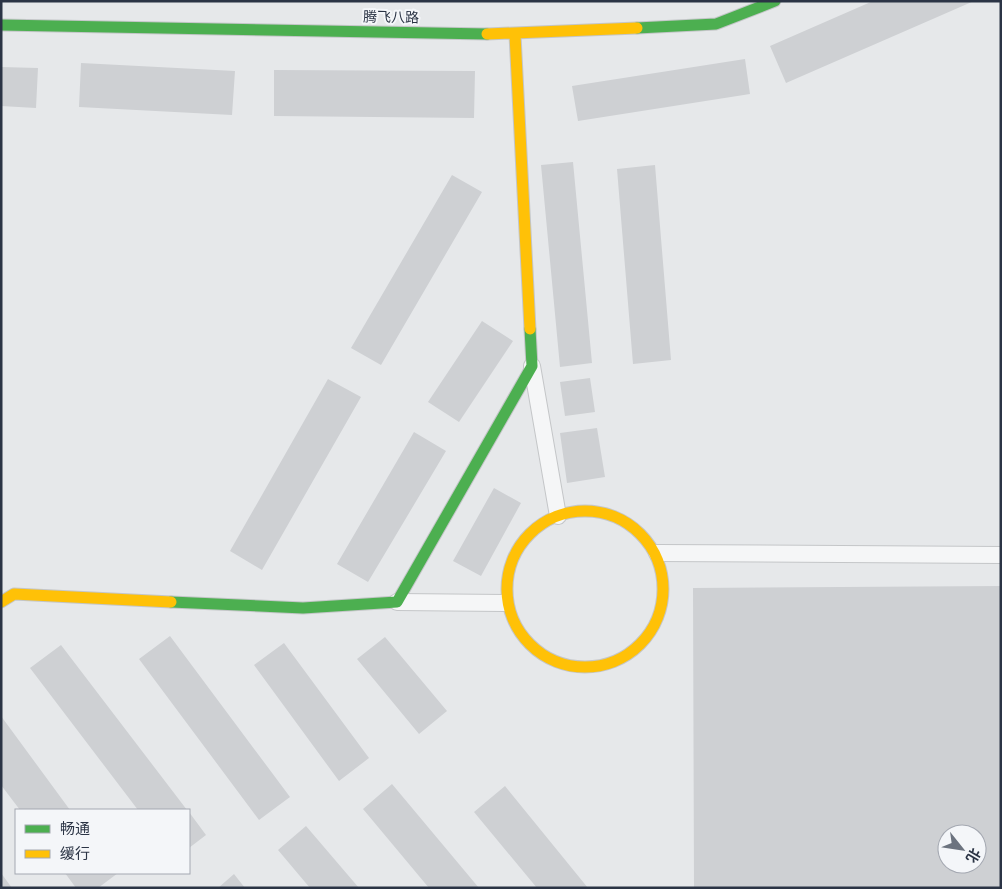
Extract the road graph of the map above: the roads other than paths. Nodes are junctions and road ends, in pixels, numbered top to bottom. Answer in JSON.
{"nodes":[{"id":1,"x":775,"y":1,"type":"edge"},
{"id":2,"x":1,"y":25,"type":"edge"},
{"id":3,"x":514,"y":34,"type":"junction"},
{"id":4,"x":532,"y":366,"type":"junction"},
{"id":5,"x":558,"y":516,"type":"junction"},
{"id":6,"x":656,"y":553,"type":"junction"},
{"id":7,"x":1001,"y":556,"type":"edge"},
{"id":8,"x":1,"y":602,"type":"edge"},
{"id":9,"x":397,"y":602,"type":"junction"},
{"id":10,"x":505,"y":603,"type":"junction"}],
"edges":[{"from":1,"to":3,"type":"street","name":"腾飞八路"},
{"from":2,"to":3,"type":"street","name":"腾飞八路"},
{"from":3,"to":4,"type":"street"},
{"from":4,"to":5,"type":"street"},
{"from":4,"to":9,"type":"street"},
{"from":5,"to":6,"type":"street"},
{"from":5,"to":10,"type":"street"},
{"from":6,"to":7,"type":"street"},
{"from":6,"to":10,"type":"street"},
{"from":8,"to":9,"type":"street"},
{"from":9,"to":10,"type":"street"}]}
